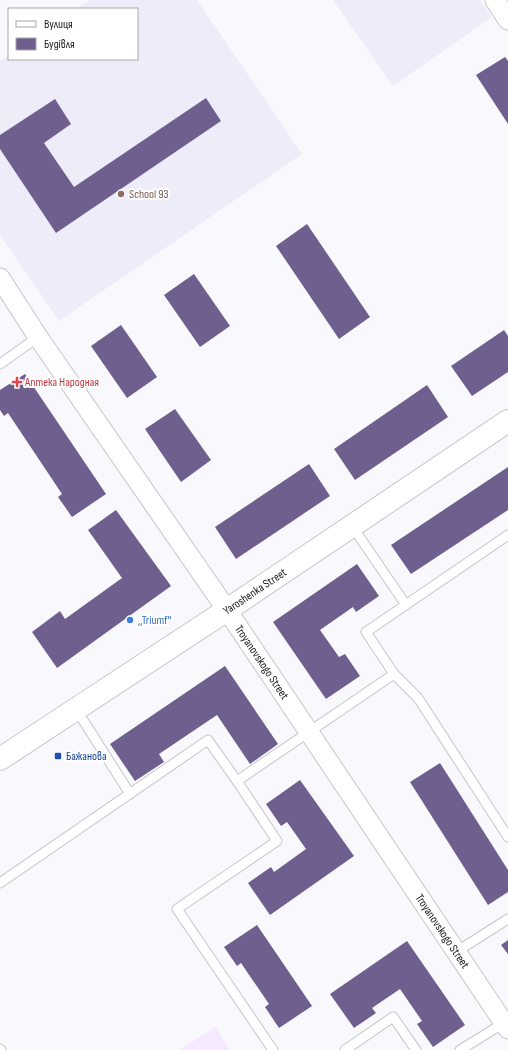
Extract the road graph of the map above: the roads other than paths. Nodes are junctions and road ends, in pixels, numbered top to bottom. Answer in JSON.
{"nodes":[{"id":1,"x":495,"y":0,"type":"edge"},
{"id":2,"x":508,"y":20,"type":"edge"},
{"id":3,"x":0,"y":278,"type":"edge"},
{"id":4,"x":38,"y":337,"type":"junction"},
{"id":5,"x":0,"y":364,"type":"edge"},
{"id":6,"x":508,"y":421,"type":"edge"},
{"id":7,"x":352,"y":526,"type":"junction"},
{"id":8,"x":508,"y":535,"type":"edge"},
{"id":9,"x":406,"y":605,"type":"junction"},
{"id":10,"x":227,"y":610,"type":"junction"},
{"id":11,"x":394,"y":674,"type":"junction"},
{"id":12,"x":76,"y":709,"type":"junction"},
{"id":13,"x":309,"y":732,"type":"junction"},
{"id":14,"x":0,"y":759,"type":"edge"},
{"id":15,"x":237,"y":781,"type":"junction"},
{"id":16,"x":130,"y":794,"type":"junction"},
{"id":17,"x":508,"y":837,"type":"edge"},
{"id":18,"x":0,"y":883,"type":"edge"},
{"id":19,"x":508,"y":918,"type":"edge"},
{"id":20,"x":456,"y":952,"type":"junction"},
{"id":21,"x":506,"y":1026,"type":"edge"},
{"id":22,"x":273,"y":1050,"type":"edge"},
{"id":23,"x":345,"y":1050,"type":"edge"},
{"id":24,"x":416,"y":1050,"type":"edge"},
{"id":25,"x":460,"y":1050,"type":"edge"}],
"edges":[{"from":1,"to":2,"type":"street"},
{"from":3,"to":4,"type":"street","name":"Troyanovskogo Street"},
{"from":4,"to":5,"type":"lane"},
{"from":4,"to":10,"type":"street","name":"Troyanovskogo Street"},
{"from":6,"to":7,"type":"street","name":"Yaroshenka Street"},
{"from":7,"to":9,"type":"lane"},
{"from":7,"to":10,"type":"street","name":"Yaroshenka Street"},
{"from":8,"to":9,"type":"lane"},
{"from":9,"to":11,"type":"lane"},
{"from":10,"to":12,"type":"street","name":"Yaroshenka Street"},
{"from":10,"to":13,"type":"street","name":"Troyanovskogo Street"},
{"from":11,"to":13,"type":"lane"},
{"from":11,"to":17,"type":"lane"},
{"from":12,"to":14,"type":"street","name":"Yaroshenka Street"},
{"from":12,"to":16,"type":"lane"},
{"from":13,"to":15,"type":"lane"},
{"from":13,"to":20,"type":"street","name":"Troyanovskogo Street"},
{"from":15,"to":16,"type":"lane"},
{"from":15,"to":22,"type":"lane"},
{"from":16,"to":18,"type":"lane"},
{"from":19,"to":20,"type":"lane"},
{"from":20,"to":21,"type":"street","name":"Troyanovskogo Street"},
{"from":21,"to":25,"type":"lane"},
{"from":23,"to":24,"type":"lane"}]}
